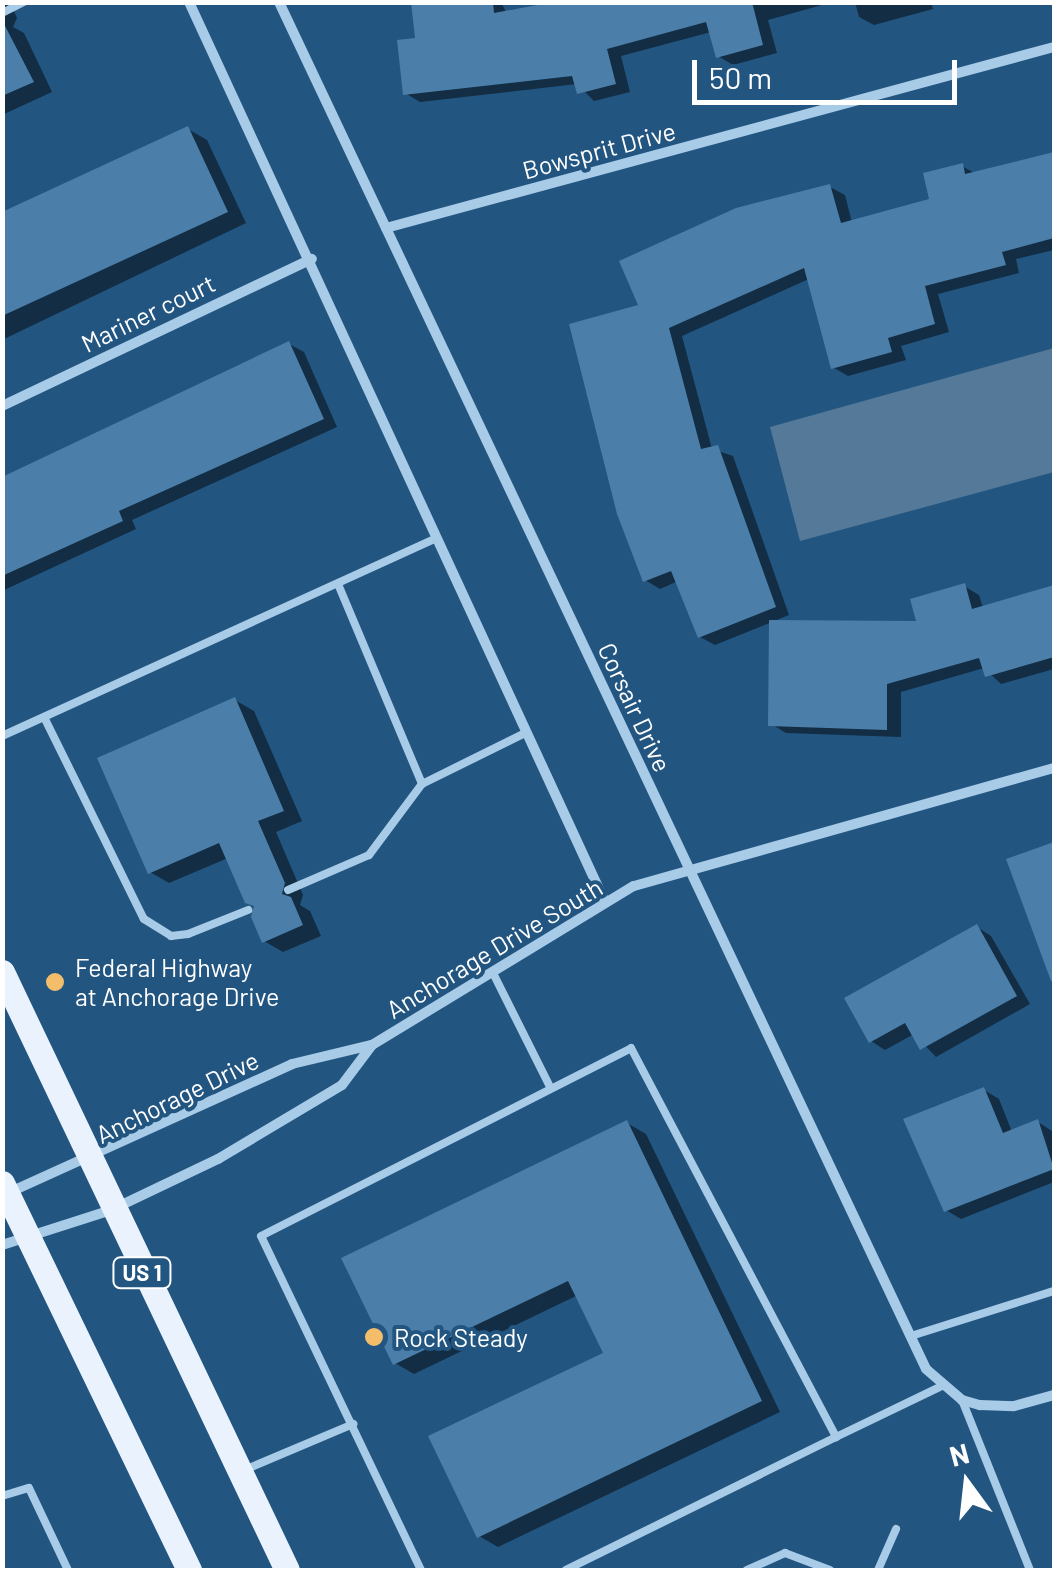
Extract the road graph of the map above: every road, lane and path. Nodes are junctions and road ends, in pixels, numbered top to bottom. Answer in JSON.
{"nodes":[{"id":1,"x":24,"y":2,"type":"edge"},
{"id":2,"x":189,"y":2,"type":"edge"},
{"id":3,"x":280,"y":2,"type":"edge"},
{"id":4,"x":2,"y":13,"type":"edge"},
{"id":5,"x":1054,"y":47,"type":"edge"},
{"id":6,"x":386,"y":228,"type":"junction"},
{"id":7,"x":312,"y":259,"type":"junction"},
{"id":8,"x":2,"y":406,"type":"edge"},
{"id":9,"x":437,"y":538,"type":"junction"},
{"id":10,"x":338,"y":584,"type":"junction"},
{"id":11,"x":44,"y":718,"type":"junction"},
{"id":12,"x":527,"y":732,"type":"junction"},
{"id":13,"x":2,"y":736,"type":"edge"},
{"id":14,"x":1054,"y":768,"type":"edge"},
{"id":15,"x":422,"y":784,"type":"junction"},
{"id":16,"x":689,"y":868,"type":"junction"},
{"id":17,"x":288,"y":890,"type":"dead end"},
{"id":18,"x":605,"y":902,"type":"junction"},
{"id":19,"x":248,"y":910,"type":"dead end"},
{"id":20,"x":2,"y":972,"type":"edge"},
{"id":21,"x":494,"y":974,"type":"junction"},
{"id":22,"x":372,"y":1045,"type":"junction"},
{"id":23,"x":550,"y":1087,"type":"junction"},
{"id":24,"x":89,"y":1162,"type":"junction"},
{"id":25,"x":4,"y":1190,"type":"edge"},
{"id":26,"x":111,"y":1210,"type":"junction"},
{"id":27,"x":28,"y":1238,"type":"junction"},
{"id":28,"x":2,"y":1245,"type":"edge"},
{"id":29,"x":1054,"y":1291,"type":"edge"},
{"id":30,"x":911,"y":1336,"type":"junction"},
{"id":31,"x":944,"y":1385,"type":"junction"},
{"id":32,"x":1054,"y":1395,"type":"edge"},
{"id":33,"x":962,"y":1400,"type":"junction"},
{"id":34,"x":353,"y":1424,"type":"junction"},
{"id":35,"x":836,"y":1438,"type":"junction"},
{"id":36,"x":240,"y":1472,"type":"junction"},
{"id":37,"x":2,"y":1496,"type":"edge"},
{"id":38,"x":896,"y":1529,"type":"dead end"},
{"id":39,"x":68,"y":1570,"type":"edge"},
{"id":40,"x":190,"y":1570,"type":"edge"},
{"id":41,"x":288,"y":1570,"type":"edge"},
{"id":42,"x":421,"y":1570,"type":"edge"},
{"id":43,"x":566,"y":1570,"type":"edge"},
{"id":44,"x":748,"y":1570,"type":"edge"},
{"id":45,"x":830,"y":1570,"type":"edge"},
{"id":46,"x":878,"y":1570,"type":"edge"},
{"id":47,"x":1030,"y":1570,"type":"edge"}],
"edges":[{"from":1,"to":4,"type":"lane"},
{"from":2,"to":7,"type":"street"},
{"from":3,"to":6,"type":"street","name":"Corsair Drive"},
{"from":5,"to":6,"type":"street","name":"Bowsprit Drive"},
{"from":6,"to":16,"type":"street","name":"Corsair Drive"},
{"from":7,"to":8,"type":"street","name":"Mariner court"},
{"from":7,"to":9,"type":"street"},
{"from":9,"to":10,"type":"lane"},
{"from":9,"to":12,"type":"street"},
{"from":10,"to":11,"type":"lane"},
{"from":10,"to":15,"type":"lane"},
{"from":11,"to":13,"type":"lane"},
{"from":11,"to":19,"type":"lane"},
{"from":12,"to":15,"type":"lane"},
{"from":12,"to":18,"type":"street"},
{"from":14,"to":16,"type":"street","name":"Anchorage Drive South"},
{"from":15,"to":17,"type":"lane"},
{"from":16,"to":18,"type":"street","name":"Anchorage Drive South"},
{"from":16,"to":30,"type":"street","name":"Corsair Drive"},
{"from":18,"to":21,"type":"street","name":"Anchorage Drive South"},
{"from":20,"to":24,"type":"main road","name":"US 1","number":"US 1"},
{"from":21,"to":22,"type":"street","name":"Anchorage Drive South"},
{"from":21,"to":23,"type":"lane"},
{"from":22,"to":24,"type":"street","name":"Anchorage Drive"},
{"from":22,"to":26,"type":"street","name":"Anchorage Drive South"},
{"from":23,"to":34,"type":"lane"},
{"from":23,"to":35,"type":"lane"},
{"from":24,"to":25,"type":"street","name":"Anchorage Drive"},
{"from":24,"to":26,"type":"main road","name":"US 1","number":"US 1"},
{"from":25,"to":27,"type":"main road"},
{"from":26,"to":27,"type":"street"},
{"from":26,"to":36,"type":"main road","name":"US 1","number":"US 1"},
{"from":27,"to":28,"type":"street"},
{"from":27,"to":40,"type":"main road"},
{"from":29,"to":30,"type":"lane"},
{"from":30,"to":31,"type":"street","name":"Corsair Drive"},
{"from":31,"to":33,"type":"street","name":"Corsair Drive"},
{"from":31,"to":35,"type":"lane"},
{"from":32,"to":33,"type":"street","name":"Corsair Drive"},
{"from":33,"to":47,"type":"lane"},
{"from":34,"to":36,"type":"lane"},
{"from":34,"to":42,"type":"lane"},
{"from":35,"to":43,"type":"lane"},
{"from":36,"to":41,"type":"main road","name":"US 1","number":"US 1"},
{"from":37,"to":39,"type":"lane"},
{"from":38,"to":46,"type":"lane"},
{"from":44,"to":45,"type":"lane"}]}
